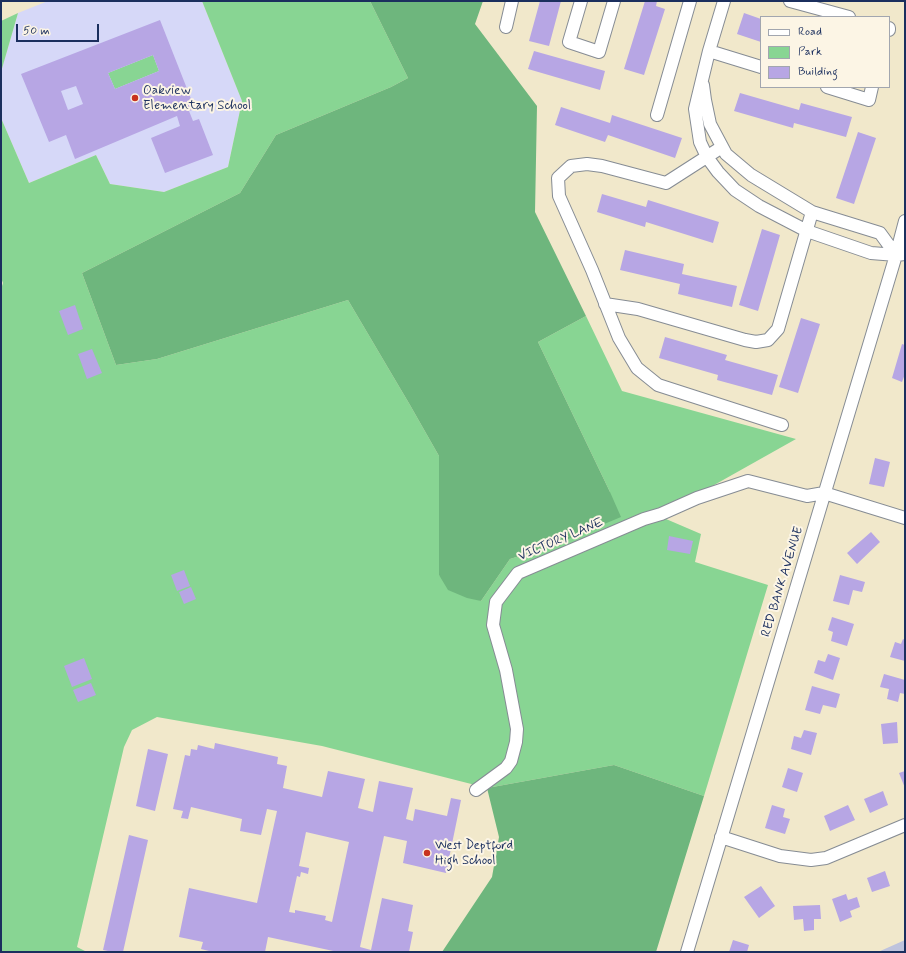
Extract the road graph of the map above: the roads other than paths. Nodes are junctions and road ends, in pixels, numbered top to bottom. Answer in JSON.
{"nodes":[{"id":1,"x":512,"y":1,"type":"edge"},
{"id":2,"x":581,"y":1,"type":"edge"},
{"id":3,"x":614,"y":1,"type":"edge"},
{"id":4,"x":690,"y":1,"type":"edge"},
{"id":5,"x":724,"y":1,"type":"edge"},
{"id":6,"x":790,"y":1,"type":"edge"},
{"id":7,"x":845,"y":16,"type":"edge"},
{"id":8,"x":506,"y":27,"type":"dead end"},
{"id":9,"x":709,"y":51,"type":"junction"},
{"id":10,"x":760,"y":67,"type":"edge"},
{"id":11,"x":702,"y":80,"type":"junction"},
{"id":12,"x":830,"y":88,"type":"edge"},
{"id":13,"x":872,"y":88,"type":"edge"},
{"id":14,"x":657,"y":115,"type":"dead end"},
{"id":15,"x":722,"y":147,"type":"junction"},
{"id":16,"x":706,"y":157,"type":"junction"},
{"id":17,"x":812,"y":212,"type":"junction"},
{"id":18,"x":905,"y":221,"type":"edge"},
{"id":19,"x":807,"y":231,"type":"junction"},
{"id":20,"x":900,"y":254,"type":"edge"},
{"id":21,"x":605,"y":304,"type":"junction"},
{"id":22,"x":782,"y":425,"type":"dead end"},
{"id":23,"x":824,"y":493,"type":"junction"},
{"id":24,"x":905,"y":518,"type":"edge"},
{"id":25,"x":476,"y":790,"type":"dead end"},
{"id":26,"x":905,"y":825,"type":"edge"},
{"id":27,"x":721,"y":837,"type":"junction"},
{"id":28,"x":687,"y":952,"type":"edge"}],
"edges":[{"from":1,"to":8,"type":"street"},
{"from":2,"to":3,"type":"street"},
{"from":4,"to":14,"type":"street"},
{"from":5,"to":9,"type":"street"},
{"from":6,"to":7,"type":"street"},
{"from":9,"to":10,"type":"street"},
{"from":9,"to":11,"type":"street"},
{"from":11,"to":15,"type":"street"},
{"from":11,"to":16,"type":"street"},
{"from":12,"to":13,"type":"street"},
{"from":15,"to":16,"type":"street"},
{"from":15,"to":17,"type":"street"},
{"from":16,"to":19,"type":"street"},
{"from":16,"to":21,"type":"street"},
{"from":17,"to":19,"type":"street"},
{"from":17,"to":20,"type":"street"},
{"from":18,"to":20,"type":"street","name":"RED BANK AVENUE"},
{"from":19,"to":20,"type":"street"},
{"from":19,"to":21,"type":"street"},
{"from":20,"to":23,"type":"street","name":"RED BANK AVENUE"},
{"from":21,"to":22,"type":"street"},
{"from":23,"to":24,"type":"street"},
{"from":23,"to":25,"type":"street","name":"VICTORY LANE"},
{"from":23,"to":27,"type":"street","name":"RED BANK AVENUE"},
{"from":26,"to":27,"type":"street"},
{"from":27,"to":28,"type":"street","name":"RED BANK AVENUE"}]}
